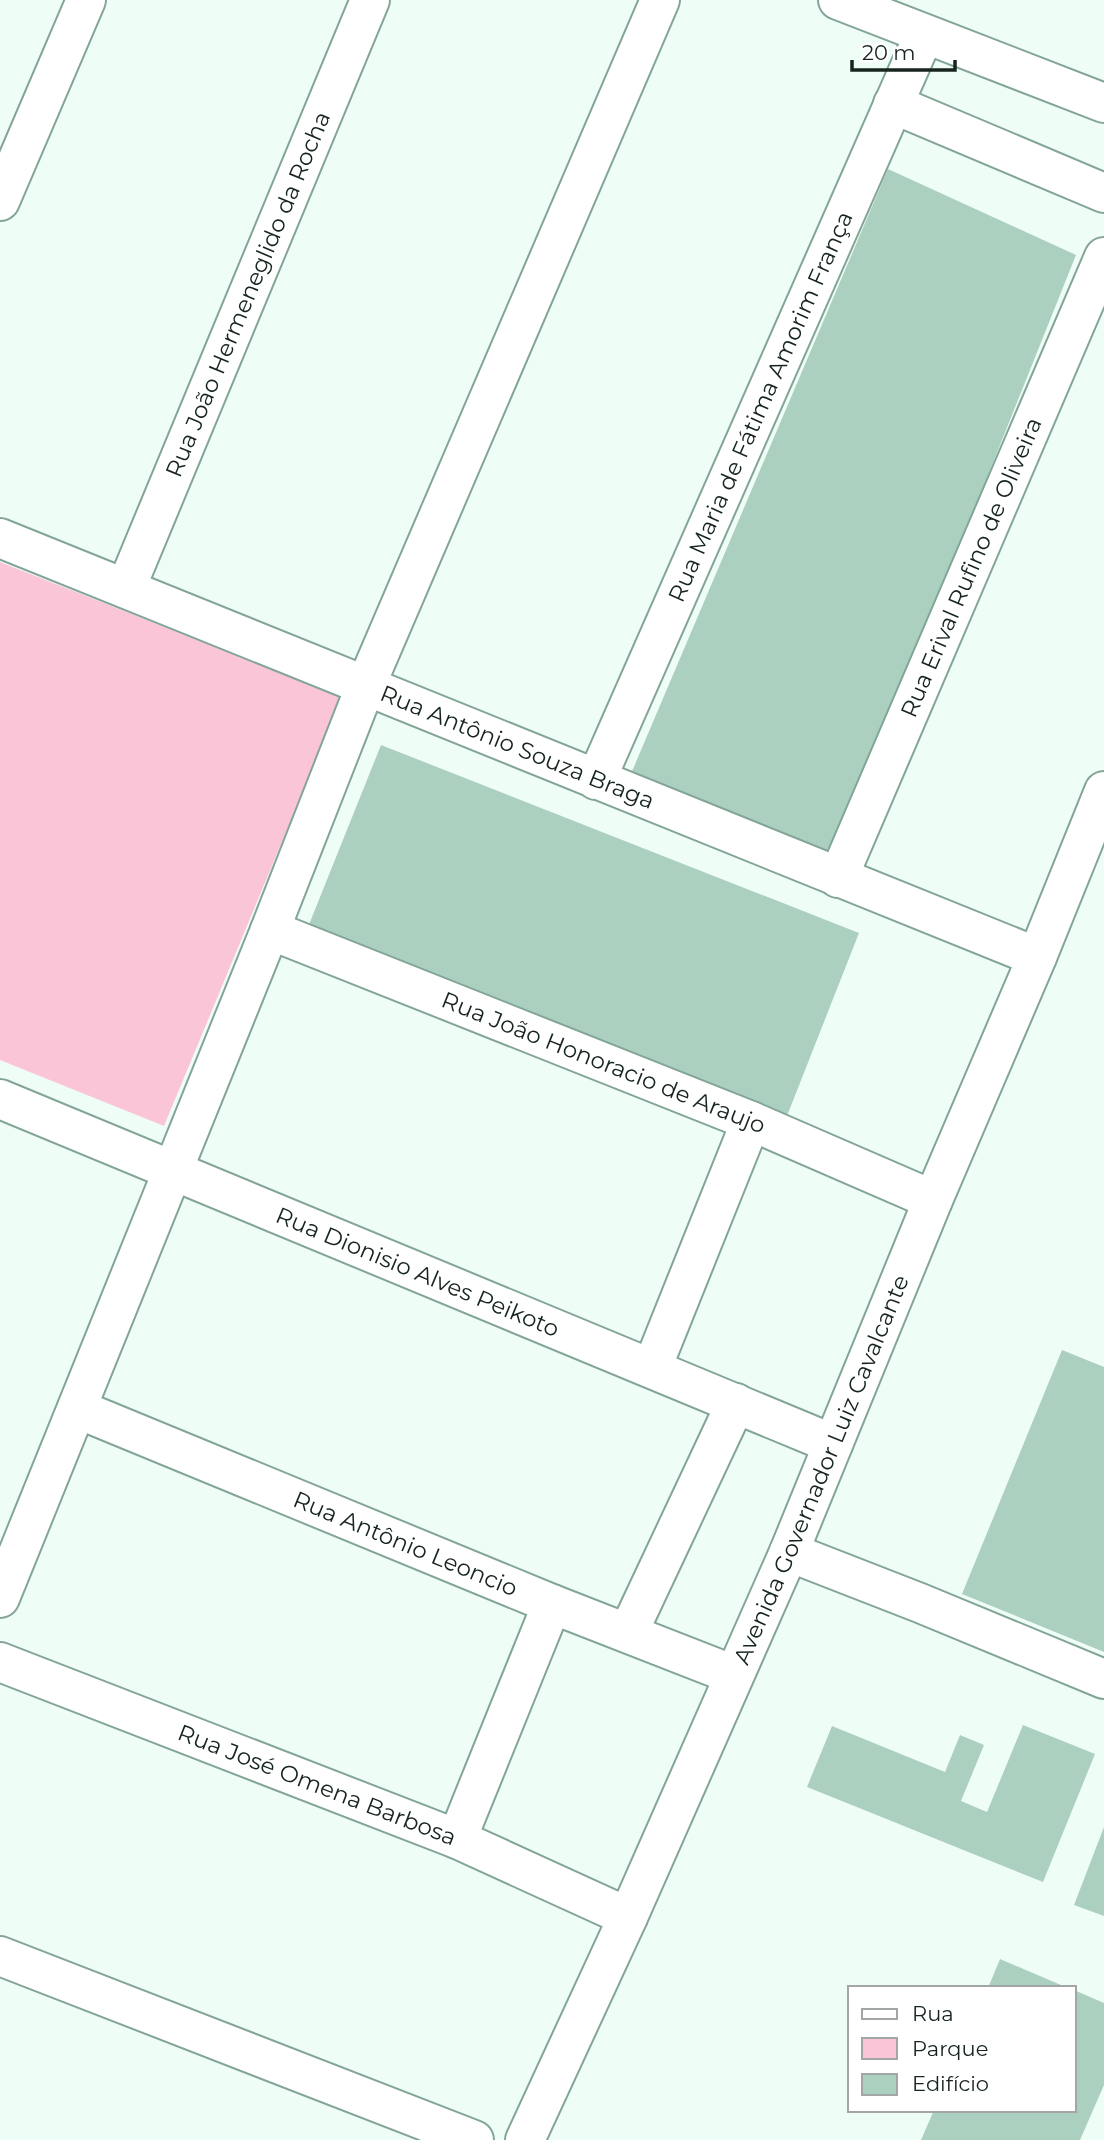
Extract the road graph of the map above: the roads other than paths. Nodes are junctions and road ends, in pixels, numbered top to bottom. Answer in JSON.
{"nodes":[{"id":1,"x":370,"y":0,"type":"edge"},
{"id":2,"x":838,"y":0,"type":"edge"},
{"id":3,"x":73,"y":4,"type":"edge"},
{"id":4,"x":648,"y":4,"type":"edge"},
{"id":5,"x":924,"y":35,"type":"junction"},
{"id":6,"x":1104,"y":103,"type":"edge"},
{"id":7,"x":893,"y":104,"type":"junction"},
{"id":8,"x":1104,"y":193,"type":"edge"},
{"id":9,"x":0,"y":201,"type":"edge"},
{"id":10,"x":1104,"y":257,"type":"edge"},
{"id":11,"x":0,"y":538,"type":"edge"},
{"id":12,"x":126,"y":588,"type":"junction"},
{"id":13,"x":366,"y":685,"type":"junction"},
{"id":14,"x":596,"y":780,"type":"junction"},
{"id":15,"x":1104,"y":791,"type":"edge"},
{"id":16,"x":838,"y":878,"type":"junction"},
{"id":17,"x":270,"y":930,"type":"junction"},
{"id":18,"x":1037,"y":957,"type":"junction"},
{"id":19,"x":0,"y":1099,"type":"edge"},
{"id":20,"x":751,"y":1121,"type":"junction"},
{"id":21,"x":172,"y":1171,"type":"junction"},
{"id":22,"x":933,"y":1200,"type":"junction"},
{"id":23,"x":652,"y":1368,"type":"junction"},
{"id":24,"x":736,"y":1403,"type":"junction"},
{"id":25,"x":78,"y":1409,"type":"junction"},
{"id":26,"x":833,"y":1444,"type":"junction"},
{"id":27,"x":789,"y":1552,"type":"junction"},
{"id":28,"x":0,"y":1598,"type":"edge"},
{"id":29,"x":552,"y":1604,"type":"junction"},
{"id":30,"x":628,"y":1633,"type":"junction"},
{"id":31,"x":0,"y":1662,"type":"edge"},
{"id":32,"x":734,"y":1675,"type":"junction"},
{"id":33,"x":1104,"y":1679,"type":"edge"},
{"id":34,"x":457,"y":1839,"type":"junction"},
{"id":35,"x":628,"y":1917,"type":"junction"},
{"id":36,"x":0,"y":1956,"type":"edge"},
{"id":37,"x":474,"y":2140,"type":"edge"},
{"id":38,"x":525,"y":2140,"type":"edge"}],
"edges":[{"from":1,"to":12,"type":"street","name":"Rua João Hermeneglido da Rocha"},
{"from":2,"to":5,"type":"street"},
{"from":3,"to":9,"type":"street"},
{"from":4,"to":13,"type":"street"},
{"from":5,"to":6,"type":"street"},
{"from":5,"to":7,"type":"street","name":"Rua Maria de Fátima Amorim França"},
{"from":7,"to":8,"type":"street"},
{"from":7,"to":14,"type":"street","name":"Rua Maria de Fátima Amorim França"},
{"from":10,"to":16,"type":"street","name":"Rua Erival Rufino de Oliveira"},
{"from":11,"to":12,"type":"street","name":"Rua Antônio Souza Braga"},
{"from":12,"to":13,"type":"street","name":"Rua Antônio Souza Braga"},
{"from":13,"to":14,"type":"street","name":"Rua Antônio Souza Braga"},
{"from":13,"to":17,"type":"street"},
{"from":14,"to":16,"type":"street","name":"Rua Antônio Souza Braga"},
{"from":15,"to":18,"type":"street","name":"Avenida Governador Luiz Cavalcante"},
{"from":16,"to":18,"type":"street","name":"Rua Antônio Souza Braga"},
{"from":17,"to":20,"type":"street","name":"Rua João Honoracio de Araujo"},
{"from":17,"to":21,"type":"street"},
{"from":18,"to":22,"type":"street","name":"Avenida Governador Luiz Cavalcante"},
{"from":19,"to":21,"type":"street","name":"Rua Dionisio Alves Peikoto"},
{"from":20,"to":22,"type":"street","name":"Rua João Honoracio de Araujo"},
{"from":20,"to":23,"type":"street"},
{"from":21,"to":23,"type":"street","name":"Rua Dionisio Alves Peikoto"},
{"from":21,"to":25,"type":"street"},
{"from":22,"to":26,"type":"street","name":"Avenida Governador Luiz Cavalcante"},
{"from":23,"to":24,"type":"street","name":"Rua Dionisio Alves Peikoto"},
{"from":24,"to":26,"type":"street","name":"Rua Dionisio Alves Peikoto"},
{"from":24,"to":30,"type":"street"},
{"from":25,"to":28,"type":"street"},
{"from":25,"to":29,"type":"street","name":"Rua Antônio Leoncio"},
{"from":26,"to":27,"type":"street","name":"Avenida Governador Luiz Cavalcante"},
{"from":27,"to":32,"type":"street","name":"Avenida Governador Luiz Cavalcante"},
{"from":27,"to":33,"type":"street"},
{"from":29,"to":30,"type":"street","name":"Rua Antônio Leoncio"},
{"from":29,"to":34,"type":"street"},
{"from":30,"to":32,"type":"street","name":"Rua Antônio Leoncio"},
{"from":31,"to":34,"type":"street","name":"Rua José Omena Barbosa"},
{"from":32,"to":35,"type":"street","name":"Avenida Governador Luiz Cavalcante"},
{"from":34,"to":35,"type":"street","name":"Rua José Omena Barbosa"},
{"from":35,"to":38,"type":"street","name":"Avenida Governador Luiz Cavalcante"},
{"from":36,"to":37,"type":"street"}]}
